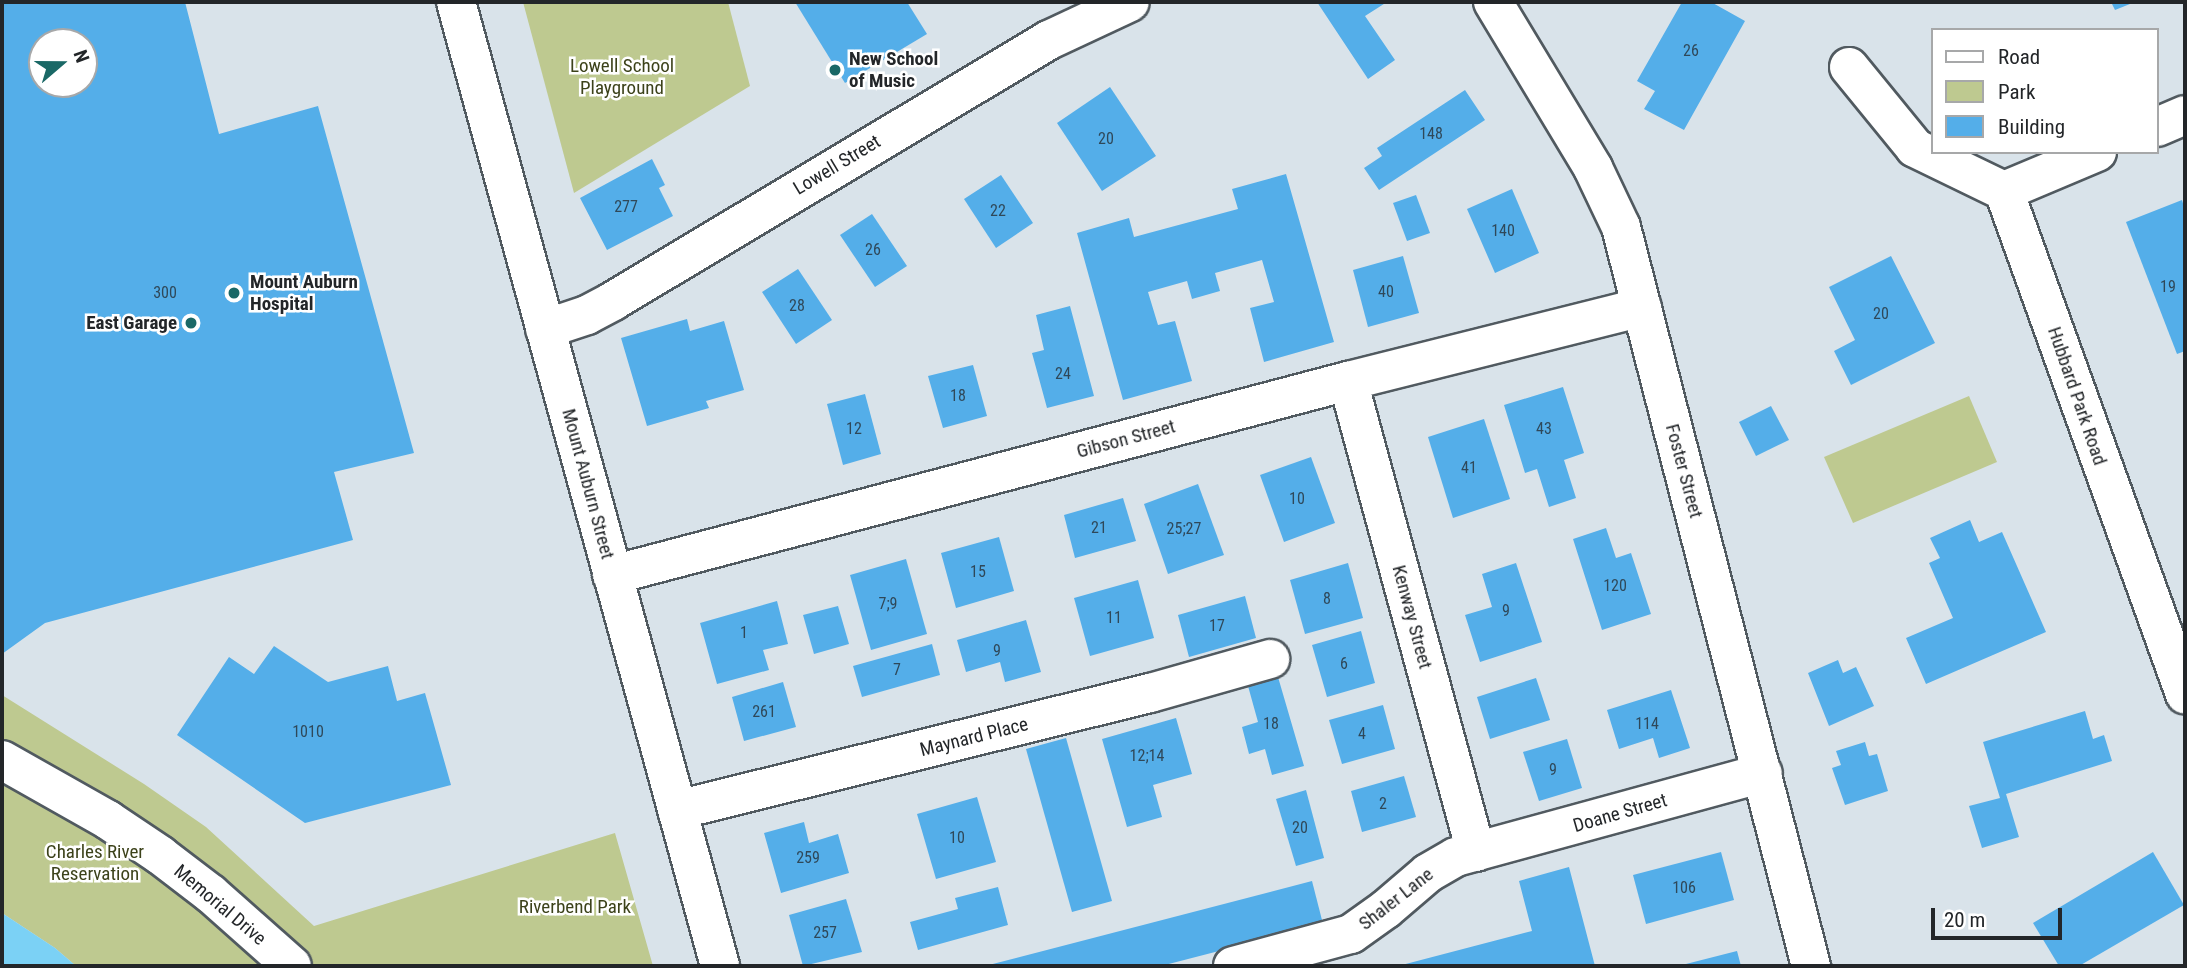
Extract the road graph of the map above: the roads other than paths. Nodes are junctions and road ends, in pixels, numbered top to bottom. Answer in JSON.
{"nodes":[{"id":1,"x":456,"y":2,"type":"edge"},
{"id":2,"x":1130,"y":2,"type":"edge"},
{"id":3,"x":1493,"y":2,"type":"edge"},
{"id":4,"x":1849,"y":67,"type":"dead end"},
{"id":5,"x":2185,"y":115,"type":"edge"},
{"id":6,"x":2159,"y":126,"type":"edge"},
{"id":7,"x":2091,"y":154,"type":"edge"},
{"id":8,"x":2004,"y":191,"type":"junction"},
{"id":9,"x":1642,"y":307,"type":"junction"},
{"id":10,"x":545,"y":329,"type":"junction"},
{"id":11,"x":1348,"y":381,"type":"junction"},
{"id":12,"x":612,"y":575,"type":"junction"},
{"id":13,"x":1269,"y":659,"type":"dead end"},
{"id":14,"x":2185,"y":694,"type":"edge"},
{"id":15,"x":2,"y":760,"type":"edge"},
{"id":16,"x":1763,"y":773,"type":"junction"},
{"id":17,"x":677,"y":810,"type":"junction"},
{"id":18,"x":1476,"y":852,"type":"junction"},
{"id":19,"x":292,"y":966,"type":"edge"},
{"id":20,"x":720,"y":966,"type":"edge"},
{"id":21,"x":1233,"y":966,"type":"edge"},
{"id":22,"x":1811,"y":966,"type":"edge"}],
"edges":[{"from":1,"to":10,"type":"main road","name":"Mount Auburn Street"},
{"from":2,"to":10,"type":"main road","name":"Lowell Street"},
{"from":3,"to":9,"type":"main road","name":"Foster Street"},
{"from":4,"to":8,"type":"main road"},
{"from":5,"to":6,"type":"main road"},
{"from":7,"to":8,"type":"main road"},
{"from":8,"to":14,"type":"main road","name":"Hubbard Park Road"},
{"from":9,"to":11,"type":"main road","name":"Gibson Street"},
{"from":9,"to":16,"type":"main road","name":"Foster Street"},
{"from":10,"to":12,"type":"main road","name":"Mount Auburn Street"},
{"from":11,"to":12,"type":"main road","name":"Gibson Street"},
{"from":11,"to":18,"type":"main road","name":"Kenway Street"},
{"from":12,"to":17,"type":"main road","name":"Mount Auburn Street"},
{"from":13,"to":17,"type":"main road","name":"Maynard Place"},
{"from":15,"to":19,"type":"main road","name":"Memorial Drive"},
{"from":16,"to":18,"type":"main road","name":"Doane Street"},
{"from":16,"to":22,"type":"main road","name":"Foster Street"},
{"from":17,"to":20,"type":"main road","name":"Mount Auburn Street"},
{"from":18,"to":21,"type":"main road","name":"Shaler Lane"}]}
